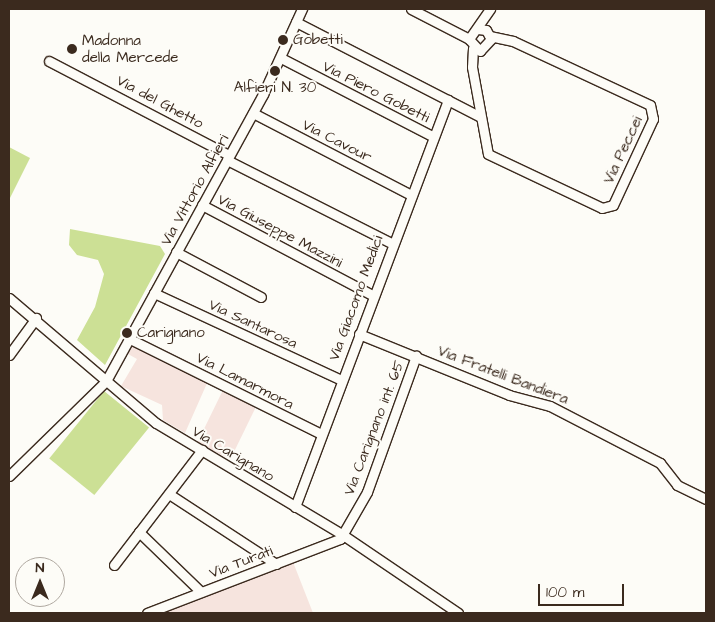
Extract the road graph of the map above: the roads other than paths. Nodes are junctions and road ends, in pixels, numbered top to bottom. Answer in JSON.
{"nodes":[{"id":1,"x":302,"y":9,"type":"edge"},
{"id":2,"x":411,"y":9,"type":"edge"},
{"id":3,"x":490,"y":9,"type":"edge"},
{"id":4,"x":296,"y":22,"type":"junction"},
{"id":5,"x":479,"y":33,"type":"junction"},
{"id":6,"x":473,"y":48,"type":"junction"},
{"id":7,"x":483,"y":50,"type":"junction"},
{"id":8,"x":280,"y":58,"type":"junction"},
{"id":9,"x":50,"y":61,"type":"dead end"},
{"id":10,"x":472,"y":67,"type":"junction"},
{"id":11,"x":448,"y":100,"type":"junction"},
{"id":12,"x":253,"y":113,"type":"junction"},
{"id":13,"x":479,"y":116,"type":"junction"},
{"id":14,"x":432,"y":136,"type":"junction"},
{"id":15,"x":228,"y":157,"type":"junction"},
{"id":16,"x":409,"y":194,"type":"junction"},
{"id":17,"x":202,"y":206,"type":"junction"},
{"id":18,"x":391,"y":243,"type":"junction"},
{"id":19,"x":176,"y":252,"type":"junction"},
{"id":20,"x":154,"y":293,"type":"junction"},
{"id":21,"x":372,"y":295,"type":"junction"},
{"id":22,"x":9,"y":298,"type":"edge"},
{"id":23,"x":262,"y":298,"type":"dead end"},
{"id":24,"x":36,"y":318,"type":"junction"},
{"id":25,"x":359,"y":334,"type":"junction"},
{"id":26,"x":130,"y":339,"type":"junction"},
{"id":27,"x":9,"y":355,"type":"edge"},
{"id":28,"x":416,"y":356,"type":"junction"},
{"id":29,"x":340,"y":380,"type":"junction"},
{"id":30,"x":106,"y":381,"type":"junction"},
{"id":31,"x":320,"y":434,"type":"junction"},
{"id":32,"x":202,"y":450,"type":"junction"},
{"id":33,"x":10,"y":477,"type":"edge"},
{"id":34,"x":169,"y":494,"type":"junction"},
{"id":35,"x":706,"y":498,"type":"edge"},
{"id":36,"x":295,"y":507,"type":"junction"},
{"id":37,"x":139,"y":532,"type":"junction"},
{"id":38,"x":343,"y":535,"type":"junction"},
{"id":39,"x":276,"y":564,"type":"junction"},
{"id":40,"x":114,"y":565,"type":"dead end"},
{"id":41,"x":201,"y":592,"type":"junction"},
{"id":42,"x":147,"y":613,"type":"edge"},
{"id":43,"x":458,"y":613,"type":"edge"}],
"edges":[{"from":1,"to":4,"type":"street","name":"Via Vittorio Alfieri"},
{"from":2,"to":5,"type":"street"},
{"from":3,"to":5,"type":"street"},
{"from":4,"to":8,"type":"street","name":"Via Vittorio Alfieri"},
{"from":4,"to":11,"type":"street"},
{"from":5,"to":6,"type":"street"},
{"from":5,"to":7,"type":"street"},
{"from":5,"to":13,"type":"street","name":"Via Peccei"},
{"from":6,"to":7,"type":"street"},
{"from":6,"to":10,"type":"street","name":"Via Peccei"},
{"from":7,"to":10,"type":"street"},
{"from":8,"to":12,"type":"street","name":"Via Vittorio Alfieri"},
{"from":8,"to":14,"type":"street","name":"Via Piero Gobetti"},
{"from":9,"to":15,"type":"street","name":"Via del Ghetto"},
{"from":10,"to":13,"type":"street","name":"Via Peccei"},
{"from":11,"to":13,"type":"street"},
{"from":11,"to":14,"type":"street","name":"Via Giacomo Medici"},
{"from":12,"to":15,"type":"street","name":"Via Vittorio Alfieri"},
{"from":12,"to":16,"type":"street","name":"Via Cavour"},
{"from":14,"to":16,"type":"street","name":"Via Giacomo Medici"},
{"from":15,"to":17,"type":"street","name":"Via Vittorio Alfieri"},
{"from":15,"to":18,"type":"street","name":"Via del Ghetto"},
{"from":16,"to":18,"type":"street","name":"Via Giacomo Medici"},
{"from":17,"to":19,"type":"street","name":"Via Vittorio Alfieri"},
{"from":17,"to":21,"type":"street","name":"Via Giuseppe Mazzini"},
{"from":18,"to":21,"type":"street","name":"Via Giacomo Medici"},
{"from":19,"to":20,"type":"street","name":"Via Vittorio Alfieri"},
{"from":19,"to":23,"type":"street"},
{"from":20,"to":26,"type":"street","name":"Via Vittorio Alfieri"},
{"from":20,"to":29,"type":"street","name":"Via Santarosa"},
{"from":21,"to":25,"type":"street","name":"Via Giacomo Medici"},
{"from":22,"to":24,"type":"street","name":"Via Carignano"},
{"from":24,"to":27,"type":"street"},
{"from":24,"to":30,"type":"street","name":"Via Carignano"},
{"from":25,"to":28,"type":"street","name":"Via Fratelli Bandiera"},
{"from":25,"to":29,"type":"street","name":"Via Giacomo Medici"},
{"from":26,"to":30,"type":"street","name":"Via Vittorio Alfieri"},
{"from":26,"to":31,"type":"street","name":"Via Lamarmora"},
{"from":28,"to":35,"type":"street","name":"Via Fratelli Bandiera"},
{"from":28,"to":38,"type":"street","name":"Via Carignano int. 65"},
{"from":29,"to":31,"type":"street","name":"Via Giacomo Medici"},
{"from":30,"to":32,"type":"street","name":"Via Carignano"},
{"from":30,"to":33,"type":"street","name":"Via Vittorio Alfieri"},
{"from":31,"to":36,"type":"street","name":"Via Giacomo Medici"},
{"from":32,"to":34,"type":"street"},
{"from":32,"to":36,"type":"street","name":"Via Carignano"},
{"from":34,"to":37,"type":"street"},
{"from":34,"to":39,"type":"street"},
{"from":36,"to":38,"type":"street","name":"Via Carignano"},
{"from":37,"to":40,"type":"street"},
{"from":37,"to":41,"type":"street"},
{"from":38,"to":39,"type":"street","name":"Via Turati"},
{"from":38,"to":43,"type":"street","name":"Via Carignano"},
{"from":39,"to":41,"type":"street","name":"Via Turati"},
{"from":41,"to":42,"type":"street","name":"Via Turati"}]}
